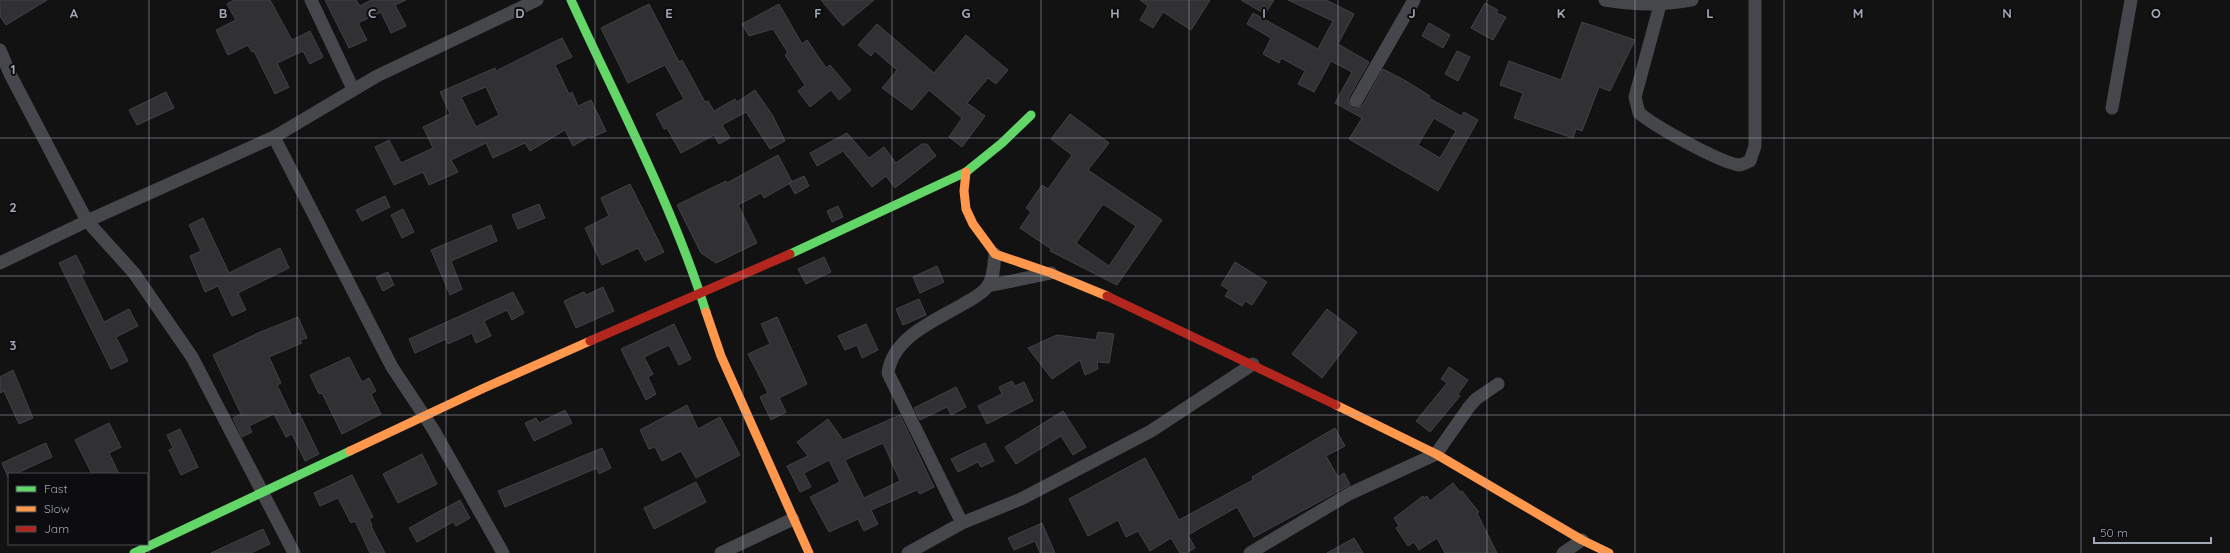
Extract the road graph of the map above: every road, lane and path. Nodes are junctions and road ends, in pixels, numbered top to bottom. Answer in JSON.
{"nodes":[{"id":1,"x":311,"y":0,"type":"edge"},
{"id":2,"x":537,"y":0,"type":"edge"},
{"id":3,"x":571,"y":0,"type":"edge"},
{"id":4,"x":1414,"y":0,"type":"edge"},
{"id":5,"x":1606,"y":0,"type":"edge"},
{"id":6,"x":1692,"y":0,"type":"edge"},
{"id":7,"x":1755,"y":0,"type":"edge"},
{"id":8,"x":2131,"y":0,"type":"edge"},
{"id":9,"x":1660,"y":5,"type":"junction"},
{"id":10,"x":0,"y":50,"type":"edge"},
{"id":11,"x":5,"y":76,"type":"edge"},
{"id":12,"x":352,"y":89,"type":"junction"},
{"id":13,"x":1356,"y":101,"type":"dead end"},
{"id":14,"x":2112,"y":108,"type":"dead end"},
{"id":15,"x":1031,"y":115,"type":"dead end"},
{"id":16,"x":274,"y":137,"type":"junction"},
{"id":17,"x":966,"y":172,"type":"junction"},
{"id":18,"x":87,"y":221,"type":"junction"},
{"id":19,"x":995,"y":254,"type":"junction"},
{"id":20,"x":0,"y":263,"type":"edge"},
{"id":21,"x":1051,"y":273,"type":"junction"},
{"id":22,"x":988,"y":286,"type":"junction"},
{"id":23,"x":700,"y":292,"type":"junction"},
{"id":24,"x":1253,"y":364,"type":"junction"},
{"id":25,"x":1498,"y":384,"type":"dead end"},
{"id":26,"x":424,"y":416,"type":"junction"},
{"id":27,"x":1436,"y":454,"type":"junction"},
{"id":28,"x":262,"y":494,"type":"junction"},
{"id":29,"x":794,"y":519,"type":"junction"},
{"id":30,"x":962,"y":523,"type":"junction"},
{"id":31,"x":1582,"y":540,"type":"junction"},
{"id":32,"x":134,"y":553,"type":"edge"},
{"id":33,"x":294,"y":553,"type":"edge"},
{"id":34,"x":503,"y":553,"type":"edge"},
{"id":35,"x":721,"y":553,"type":"edge"},
{"id":36,"x":809,"y":553,"type":"edge"},
{"id":37,"x":908,"y":553,"type":"edge"},
{"id":38,"x":1250,"y":553,"type":"edge"},
{"id":39,"x":1563,"y":553,"type":"edge"},
{"id":40,"x":1610,"y":553,"type":"edge"}],
"edges":[{"from":1,"to":12,"type":"street"},
{"from":2,"to":12,"type":"street"},
{"from":3,"to":23,"type":"street"},
{"from":4,"to":13,"type":"street"},
{"from":5,"to":9,"type":"street"},
{"from":6,"to":9,"type":"street"},
{"from":7,"to":9,"type":"street"},
{"from":8,"to":14,"type":"street"},
{"from":10,"to":11,"type":"street"},
{"from":11,"to":18,"type":"street"},
{"from":12,"to":16,"type":"street"},
{"from":15,"to":17,"type":"street"},
{"from":16,"to":18,"type":"street"},
{"from":16,"to":26,"type":"street"},
{"from":17,"to":19,"type":"street"},
{"from":17,"to":23,"type":"street"},
{"from":18,"to":20,"type":"street"},
{"from":18,"to":28,"type":"street"},
{"from":19,"to":21,"type":"street"},
{"from":19,"to":22,"type":"street"},
{"from":21,"to":22,"type":"street"},
{"from":21,"to":24,"type":"street"},
{"from":22,"to":30,"type":"street"},
{"from":23,"to":26,"type":"street"},
{"from":23,"to":29,"type":"street"},
{"from":24,"to":27,"type":"street"},
{"from":24,"to":30,"type":"street"},
{"from":25,"to":27,"type":"street"},
{"from":26,"to":28,"type":"street"},
{"from":26,"to":34,"type":"street"},
{"from":27,"to":31,"type":"street"},
{"from":27,"to":38,"type":"street"},
{"from":28,"to":32,"type":"street"},
{"from":28,"to":33,"type":"street"},
{"from":29,"to":35,"type":"street"},
{"from":29,"to":36,"type":"street"},
{"from":30,"to":37,"type":"street"},
{"from":31,"to":39,"type":"street"},
{"from":31,"to":40,"type":"street"}]}
